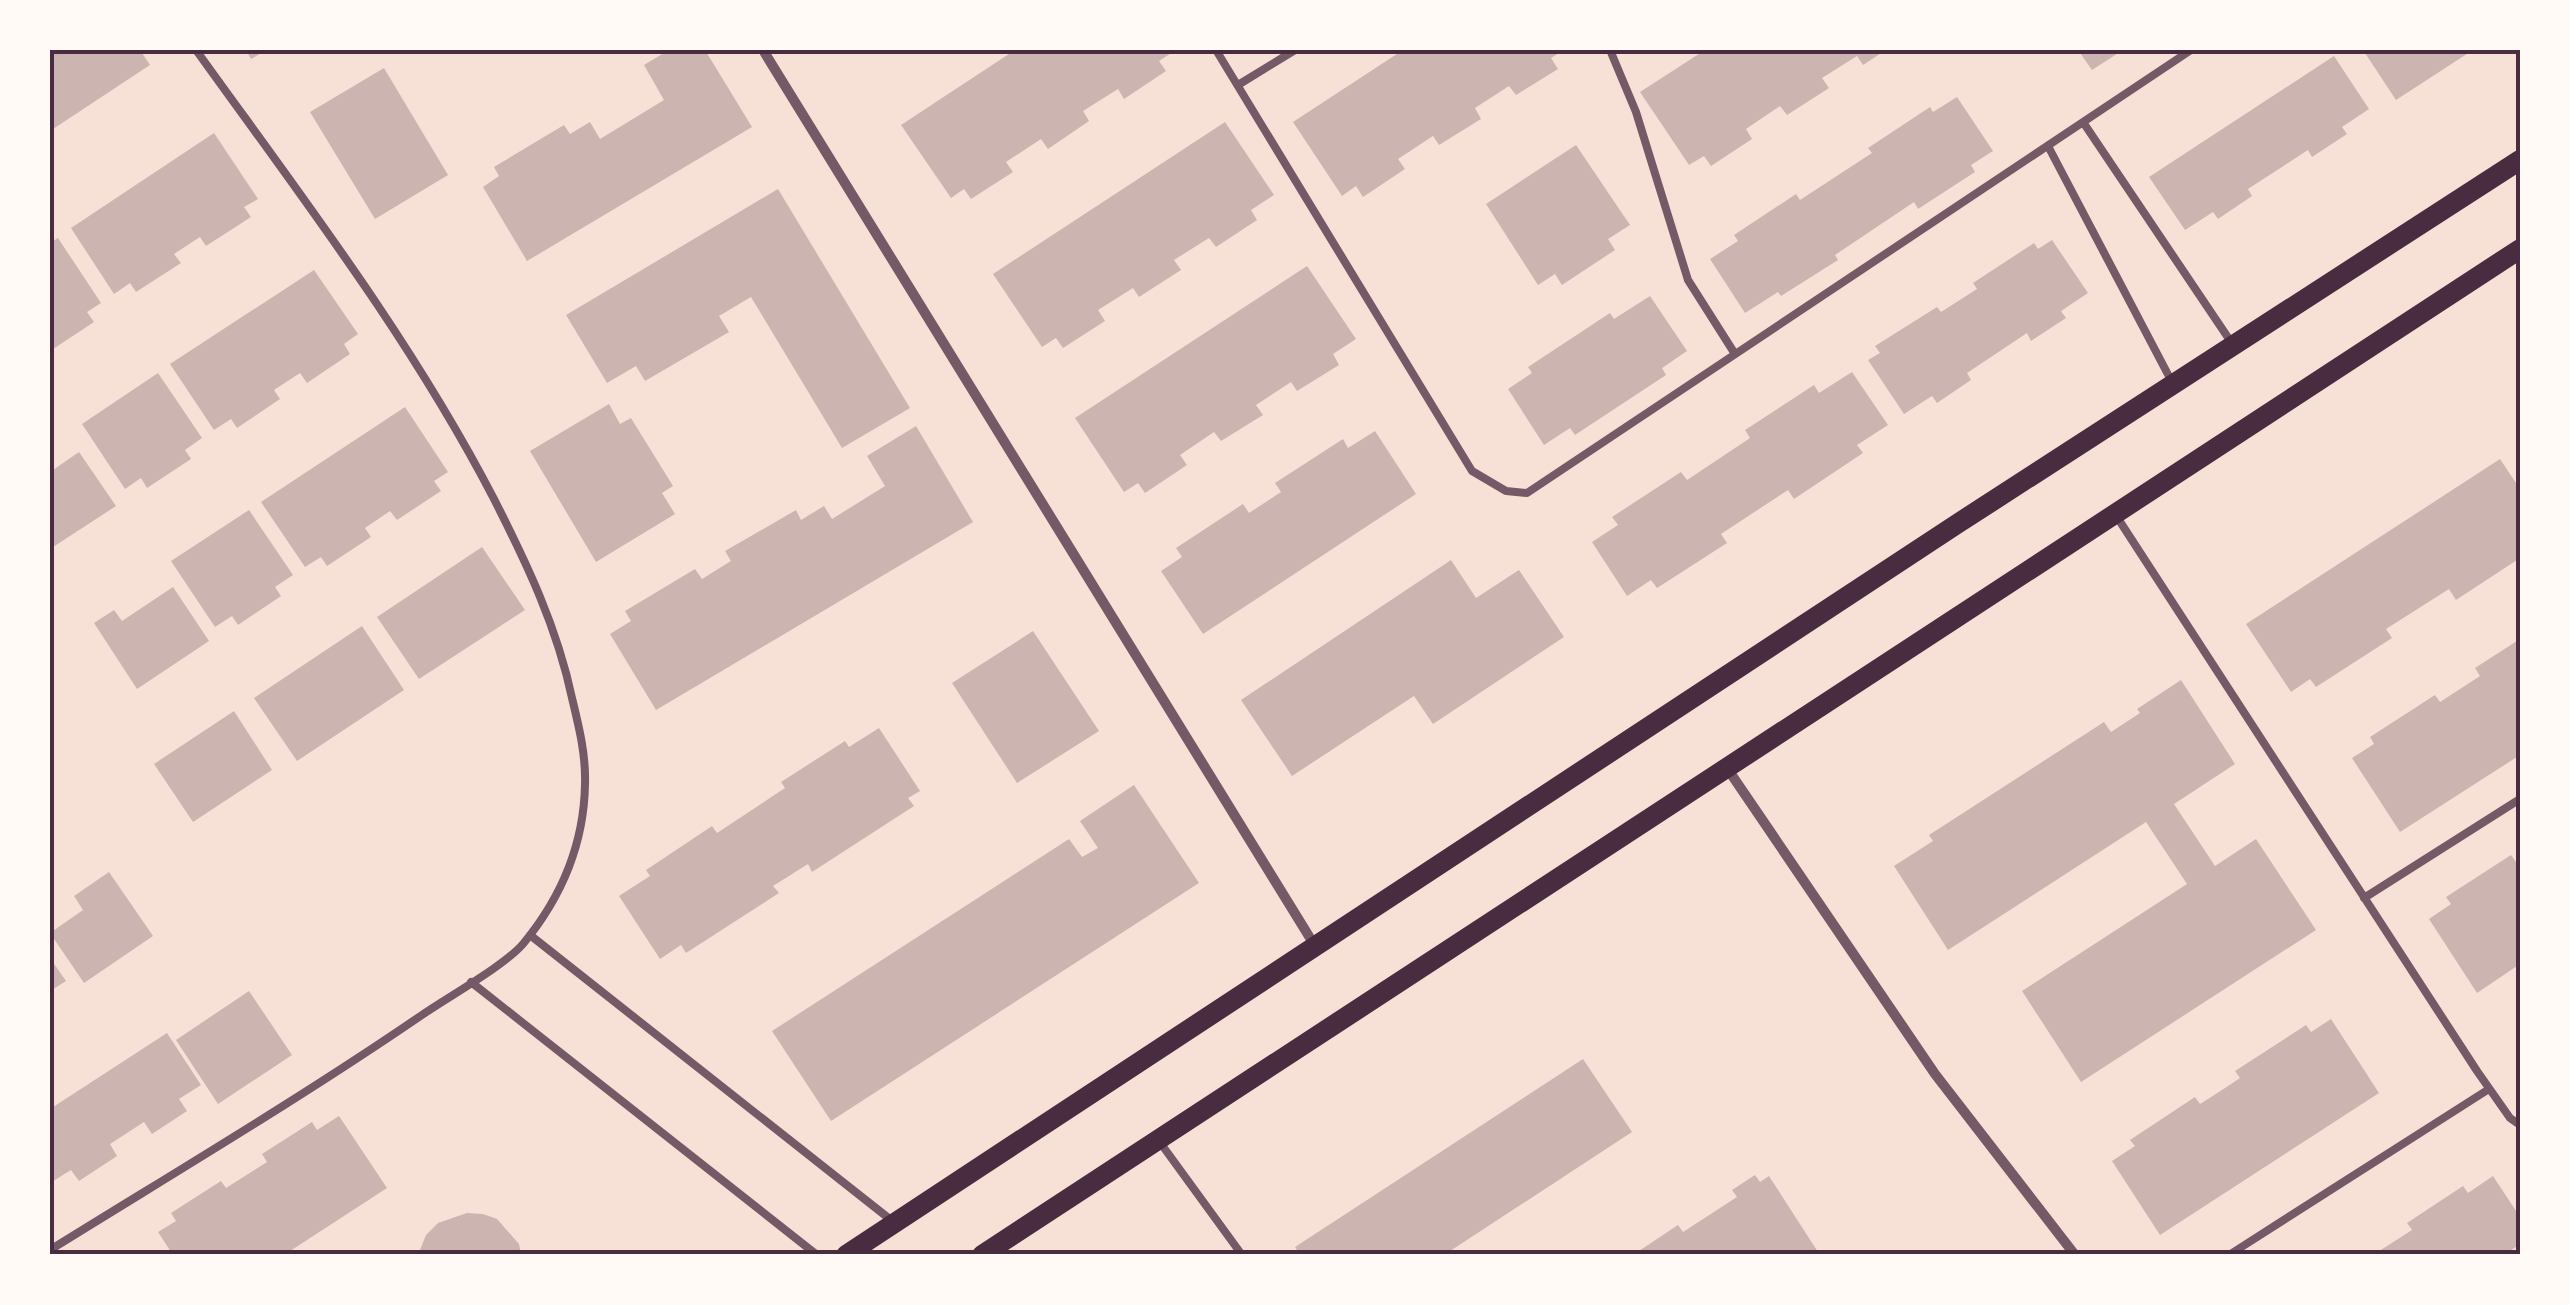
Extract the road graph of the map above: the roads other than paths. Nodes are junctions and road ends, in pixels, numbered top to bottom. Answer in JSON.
{"nodes":[{"id":1,"x":196,"y":50,"type":"edge"},
{"id":2,"x":763,"y":50,"type":"edge"},
{"id":3,"x":1216,"y":50,"type":"edge"},
{"id":4,"x":1295,"y":50,"type":"edge"},
{"id":5,"x":1610,"y":50,"type":"edge"},
{"id":6,"x":2190,"y":50,"type":"edge"},
{"id":7,"x":1238,"y":86,"type":"junction"},
{"id":8,"x":2083,"y":122,"type":"junction"},
{"id":9,"x":2048,"y":146,"type":"junction"},
{"id":10,"x":2520,"y":160,"type":"edge"},
{"id":11,"x":2520,"y":249,"type":"edge"},
{"id":12,"x":2234,"y":345,"type":"junction"},
{"id":13,"x":1736,"y":354,"type":"junction"},
{"id":14,"x":2173,"y":384,"type":"junction"},
{"id":15,"x":2114,"y":512,"type":"junction"},
{"id":16,"x":1726,"y":766,"type":"junction"},
{"id":17,"x":2520,"y":799,"type":"edge"},
{"id":18,"x":2364,"y":898,"type":"junction"},
{"id":19,"x":530,"y":935,"type":"junction"},
{"id":20,"x":1315,"y":946,"type":"junction"},
{"id":21,"x":471,"y":982,"type":"junction"},
{"id":22,"x":2489,"y":1088,"type":"junction"},
{"id":23,"x":2520,"y":1125,"type":"edge"},
{"id":24,"x":1158,"y":1139,"type":"junction"},
{"id":25,"x":894,"y":1222,"type":"junction"},
{"id":26,"x":50,"y":1250,"type":"edge"},
{"id":27,"x":817,"y":1255,"type":"edge"},
{"id":28,"x":846,"y":1255,"type":"edge"},
{"id":29,"x":982,"y":1255,"type":"edge"},
{"id":30,"x":1242,"y":1255,"type":"edge"},
{"id":31,"x":2075,"y":1255,"type":"edge"},
{"id":32,"x":2229,"y":1255,"type":"edge"}],
"edges":[{"from":1,"to":19,"type":"lane"},
{"from":2,"to":20,"type":"street"},
{"from":3,"to":7,"type":"lane"},
{"from":4,"to":7,"type":"lane"},
{"from":5,"to":13,"type":"lane"},
{"from":6,"to":8,"type":"lane"},
{"from":7,"to":13,"type":"lane"},
{"from":8,"to":9,"type":"lane"},
{"from":8,"to":12,"type":"lane"},
{"from":9,"to":13,"type":"lane"},
{"from":9,"to":14,"type":"lane"},
{"from":10,"to":12,"type":"main road"},
{"from":11,"to":15,"type":"main road"},
{"from":12,"to":14,"type":"main road"},
{"from":14,"to":20,"type":"main road"},
{"from":15,"to":16,"type":"main road"},
{"from":15,"to":18,"type":"lane"},
{"from":16,"to":24,"type":"main road"},
{"from":16,"to":31,"type":"street"},
{"from":17,"to":18,"type":"lane"},
{"from":18,"to":22,"type":"lane"},
{"from":19,"to":21,"type":"lane"},
{"from":19,"to":25,"type":"lane"},
{"from":20,"to":25,"type":"main road"},
{"from":21,"to":26,"type":"lane"},
{"from":21,"to":27,"type":"lane"},
{"from":22,"to":23,"type":"lane"},
{"from":22,"to":32,"type":"lane"},
{"from":24,"to":29,"type":"main road"},
{"from":24,"to":30,"type":"lane"},
{"from":25,"to":28,"type":"main road"}]}
